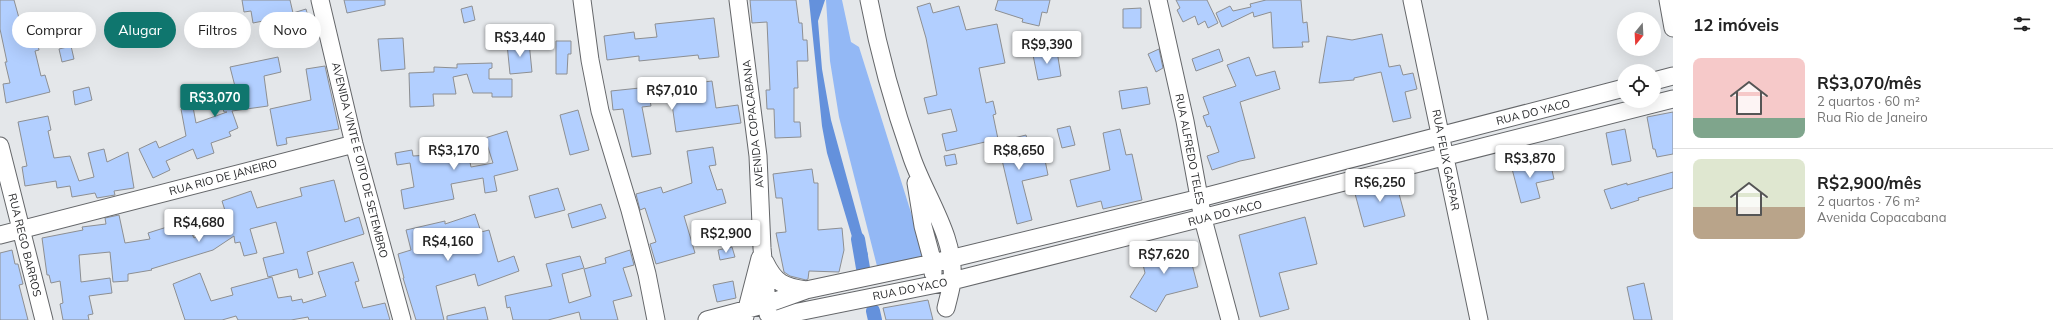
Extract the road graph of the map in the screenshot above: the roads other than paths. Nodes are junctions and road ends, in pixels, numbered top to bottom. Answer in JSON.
{"nodes":[{"id":1,"x":320,"y":0,"type":"edge"},
{"id":2,"x":582,"y":0,"type":"edge"},
{"id":3,"x":738,"y":0,"type":"edge"},
{"id":4,"x":869,"y":0,"type":"edge"},
{"id":5,"x":1158,"y":0,"type":"edge"},
{"id":6,"x":1412,"y":0,"type":"edge"},
{"id":7,"x":1668,"y":0,"type":"edge"},
{"id":8,"x":1673,"y":28,"type":"edge"},
{"id":9,"x":1673,"y":76,"type":"edge"},
{"id":10,"x":1661,"y":79,"type":"edge"},
{"id":11,"x":1617,"y":90,"type":"edge"},
{"id":12,"x":1673,"y":99,"type":"edge"},
{"id":13,"x":1442,"y":135,"type":"junction"},
{"id":14,"x":354,"y":144,"type":"junction"},
{"id":15,"x":0,"y":146,"type":"edge"},
{"id":16,"x":1445,"y":156,"type":"junction"},
{"id":17,"x":912,"y":159,"type":"junction"},
{"id":18,"x":1200,"y":198,"type":"junction"},
{"id":19,"x":1204,"y":218,"type":"junction"},
{"id":20,"x":22,"y":230,"type":"junction"},
{"id":21,"x":0,"y":234,"type":"edge"},
{"id":22,"x":763,"y":253,"type":"junction"},
{"id":23,"x":951,"y":257,"type":"junction"},
{"id":24,"x":933,"y":263,"type":"junction"},
{"id":25,"x":952,"y":281,"type":"junction"},
{"id":26,"x":934,"y":285,"type":"junction"},
{"id":27,"x":806,"y":290,"type":"junction"},
{"id":28,"x":768,"y":312,"type":"edge"},
{"id":29,"x":948,"y":314,"type":"edge"},
{"id":30,"x":744,"y":315,"type":"edge"},
{"id":31,"x":797,"y":316,"type":"edge"},
{"id":32,"x":44,"y":320,"type":"edge"},
{"id":33,"x":402,"y":320,"type":"edge"},
{"id":34,"x":656,"y":320,"type":"edge"},
{"id":35,"x":707,"y":320,"type":"edge"},
{"id":36,"x":775,"y":320,"type":"edge"},
{"id":37,"x":1230,"y":320,"type":"edge"},
{"id":38,"x":1479,"y":320,"type":"edge"}],
"edges":[{"from":1,"to":14,"type":"street","name":"AVENIDA VINTE E OITO DE SETEMBRO"},
{"from":2,"to":34,"type":"street"},
{"from":3,"to":22,"type":"street","name":"AVENIDA COPACABANA"},
{"from":4,"to":17,"type":"street"},
{"from":5,"to":18,"type":"street","name":"RUA ALFREDO TELES"},
{"from":6,"to":13,"type":"street","name":"RUA FELIX GASPAR"},
{"from":7,"to":8,"type":"street"},
{"from":9,"to":10,"type":"street"},
{"from":11,"to":13,"type":"street","name":"RUA DO YACO"},
{"from":12,"to":16,"type":"street","name":"RUA DO YACO"},
{"from":13,"to":16,"type":"street","name":"RUA FELIX GASPAR"},
{"from":13,"to":18,"type":"street","name":"RUA DO YACO"},
{"from":14,"to":20,"type":"street","name":"RUA RIO DE JANEIRO"},
{"from":14,"to":33,"type":"street","name":"AVENIDA VINTE E OITO DE SETEMBRO"},
{"from":15,"to":20,"type":"street","name":"RUA REGO BARROS"},
{"from":16,"to":19,"type":"street","name":"RUA DO YACO"},
{"from":16,"to":38,"type":"street","name":"RUA FELIX GASPAR"},
{"from":17,"to":23,"type":"street"},
{"from":17,"to":24,"type":"street"},
{"from":18,"to":19,"type":"street","name":"RUA ALFREDO TELES"},
{"from":18,"to":23,"type":"street","name":"RUA DO YACO"},
{"from":19,"to":25,"type":"street","name":"RUA DO YACO"},
{"from":19,"to":37,"type":"street","name":"RUA ALFREDO TELES"},
{"from":20,"to":21,"type":"street","name":"RUA RIO DE JANEIRO"},
{"from":20,"to":32,"type":"street","name":"RUA REGO BARROS"},
{"from":22,"to":27,"type":"street"},
{"from":22,"to":28,"type":"street","name":"AVENIDA COPACABANA"},
{"from":22,"to":30,"type":"street","name":"AVENIDA COPACABANA"},
{"from":23,"to":24,"type":"street","name":"RUA DO YACO"},
{"from":23,"to":25,"type":"street"},
{"from":24,"to":26,"type":"street"},
{"from":24,"to":27,"type":"street","name":"RUA DO YACO"},
{"from":25,"to":26,"type":"street","name":"RUA DO YACO"},
{"from":25,"to":29,"type":"street"},
{"from":26,"to":29,"type":"street"},
{"from":26,"to":31,"type":"street","name":"RUA DO YACO"},
{"from":27,"to":28,"type":"street","name":"RUA DO YACO"},
{"from":28,"to":30,"type":"street","name":"RUA DO YACO"},
{"from":30,"to":35,"type":"street","name":"RUA DO YACO"},
{"from":31,"to":36,"type":"street","name":"RUA DO YACO"}]}
